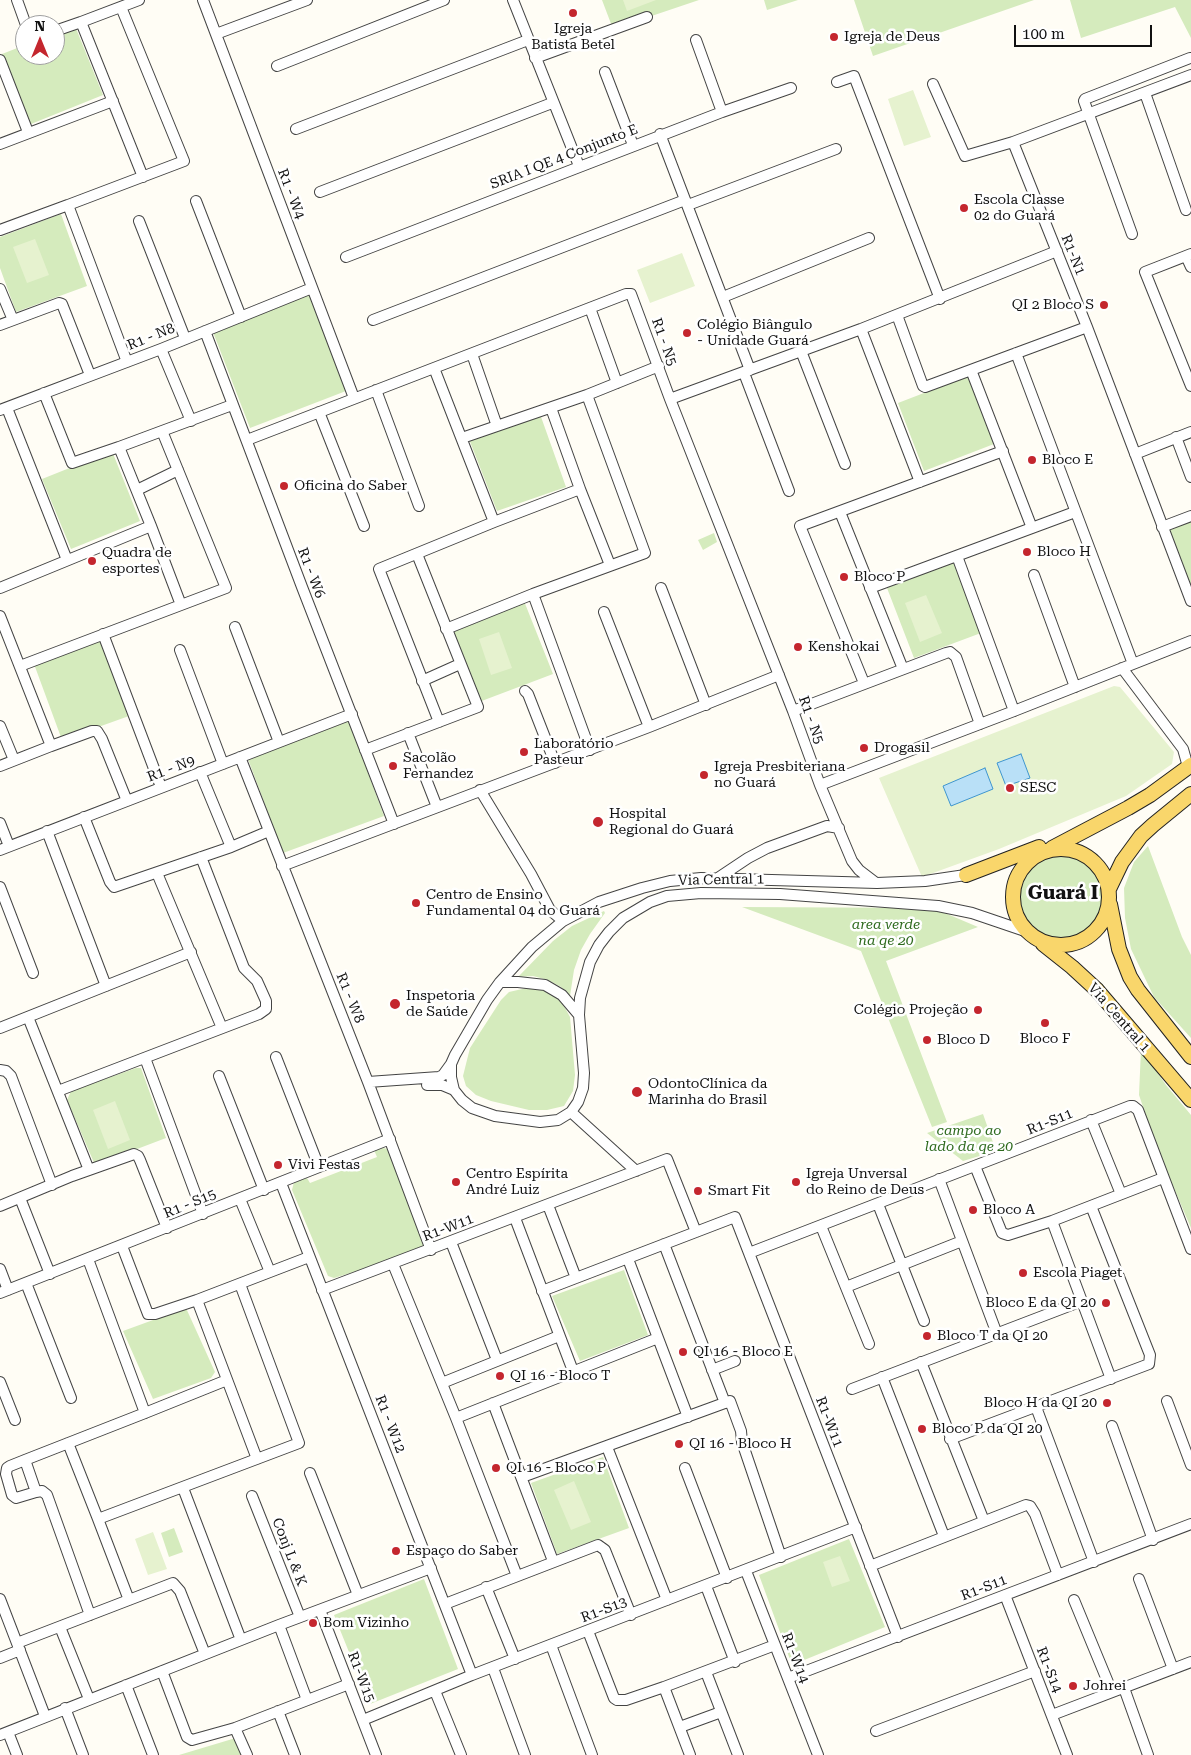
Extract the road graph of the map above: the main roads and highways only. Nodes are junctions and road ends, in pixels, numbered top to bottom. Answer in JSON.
{"nodes":[{"id":1,"x":1189,"y":766,"type":"edge"},
{"id":2,"x":1191,"y":794,"type":"edge"},
{"id":3,"x":1100,"y":823,"type":"junction"},
{"id":4,"x":1041,"y":853,"type":"junction"},
{"id":5,"x":966,"y":875,"type":"road end"},
{"id":6,"x":1109,"y":896,"type":"junction"},
{"id":7,"x":1041,"y":942,"type":"junction"},
{"id":8,"x":1191,"y":1057,"type":"edge"},
{"id":9,"x":1191,"y":1100,"type":"edge"}],
"edges":[{"from":1,"to":3,"type":"main road","name":"Via Central 1"},
{"from":2,"to":6,"type":"main road"},
{"from":3,"to":4,"type":"main road","name":"Via Central 1"},
{"from":3,"to":5,"type":"main road"},
{"from":4,"to":6,"type":"main road"},
{"from":4,"to":7,"type":"main road"},
{"from":6,"to":7,"type":"main road"},
{"from":6,"to":8,"type":"main road"},
{"from":7,"to":9,"type":"main road","name":"Via Central 1"}]}
